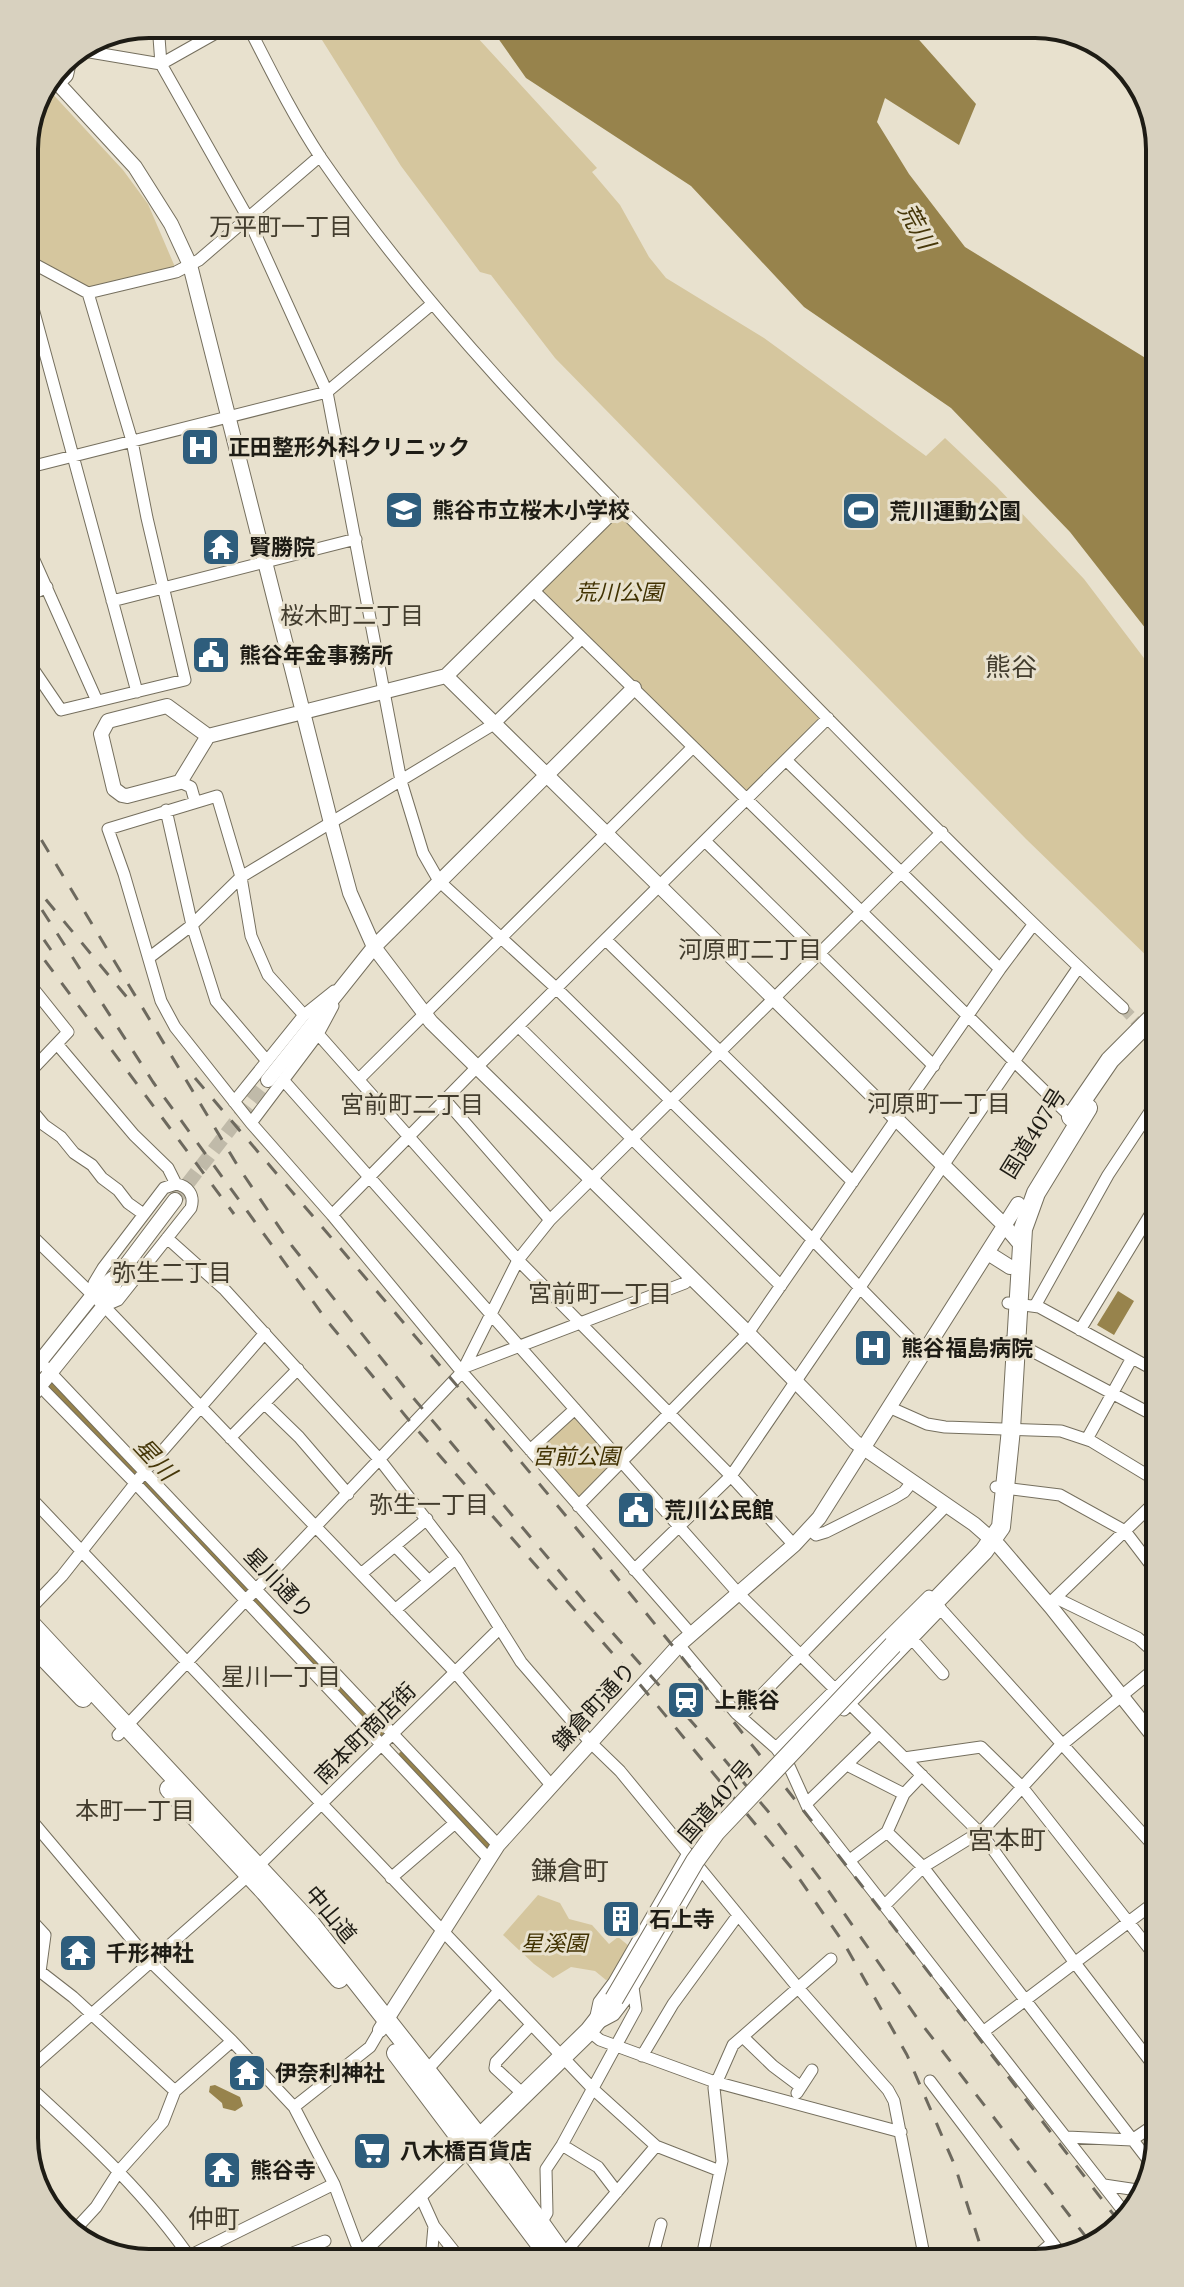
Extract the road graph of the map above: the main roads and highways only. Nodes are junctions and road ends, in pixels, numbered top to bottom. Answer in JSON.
{"nodes":[{"id":1,"x":1146,"y":1024,"type":"edge"},
{"id":2,"x":1146,"y":1040,"type":"edge"},
{"id":3,"x":1088,"y":1108,"type":"junction"},
{"id":4,"x":1013,"y":1226,"type":"junction"},
{"id":5,"x":1020,"y":1304,"type":"junction"},
{"id":6,"x":38,"y":1632,"type":"edge"},
{"id":7,"x":38,"y":1651,"type":"edge"},
{"id":8,"x":122,"y":1730,"type":"junction"},
{"id":9,"x":383,"y":2025,"type":"junction"},
{"id":10,"x":474,"y":2143,"type":"junction"},
{"id":11,"x":554,"y":2249,"type":"edge"},
{"id":12,"x":556,"y":2249,"type":"edge"}],
"edges":[{"from":1,"to":4,"type":"highway","name":"国道407号"},
{"from":2,"to":3,"type":"highway","name":"国道407号"},
{"from":3,"to":4,"type":"highway"},
{"from":3,"to":4,"type":"highway"},
{"from":4,"to":5,"type":"highway","name":"国道407号"},
{"from":4,"to":5,"type":"highway","name":"国道407号"},
{"from":5,"to":10,"type":"highway","name":"国道407号","bridge":true},
{"from":6,"to":8,"type":"highway","name":"中山道"},
{"from":7,"to":8,"type":"highway","name":"中山道"},
{"from":8,"to":9,"type":"highway","name":"中山道"},
{"from":9,"to":10,"type":"highway","name":"中山道"},
{"from":9,"to":10,"type":"highway","name":"中山道"},
{"from":10,"to":11,"type":"highway","name":"中山道"},
{"from":10,"to":12,"type":"highway","name":"中山道"}]}
